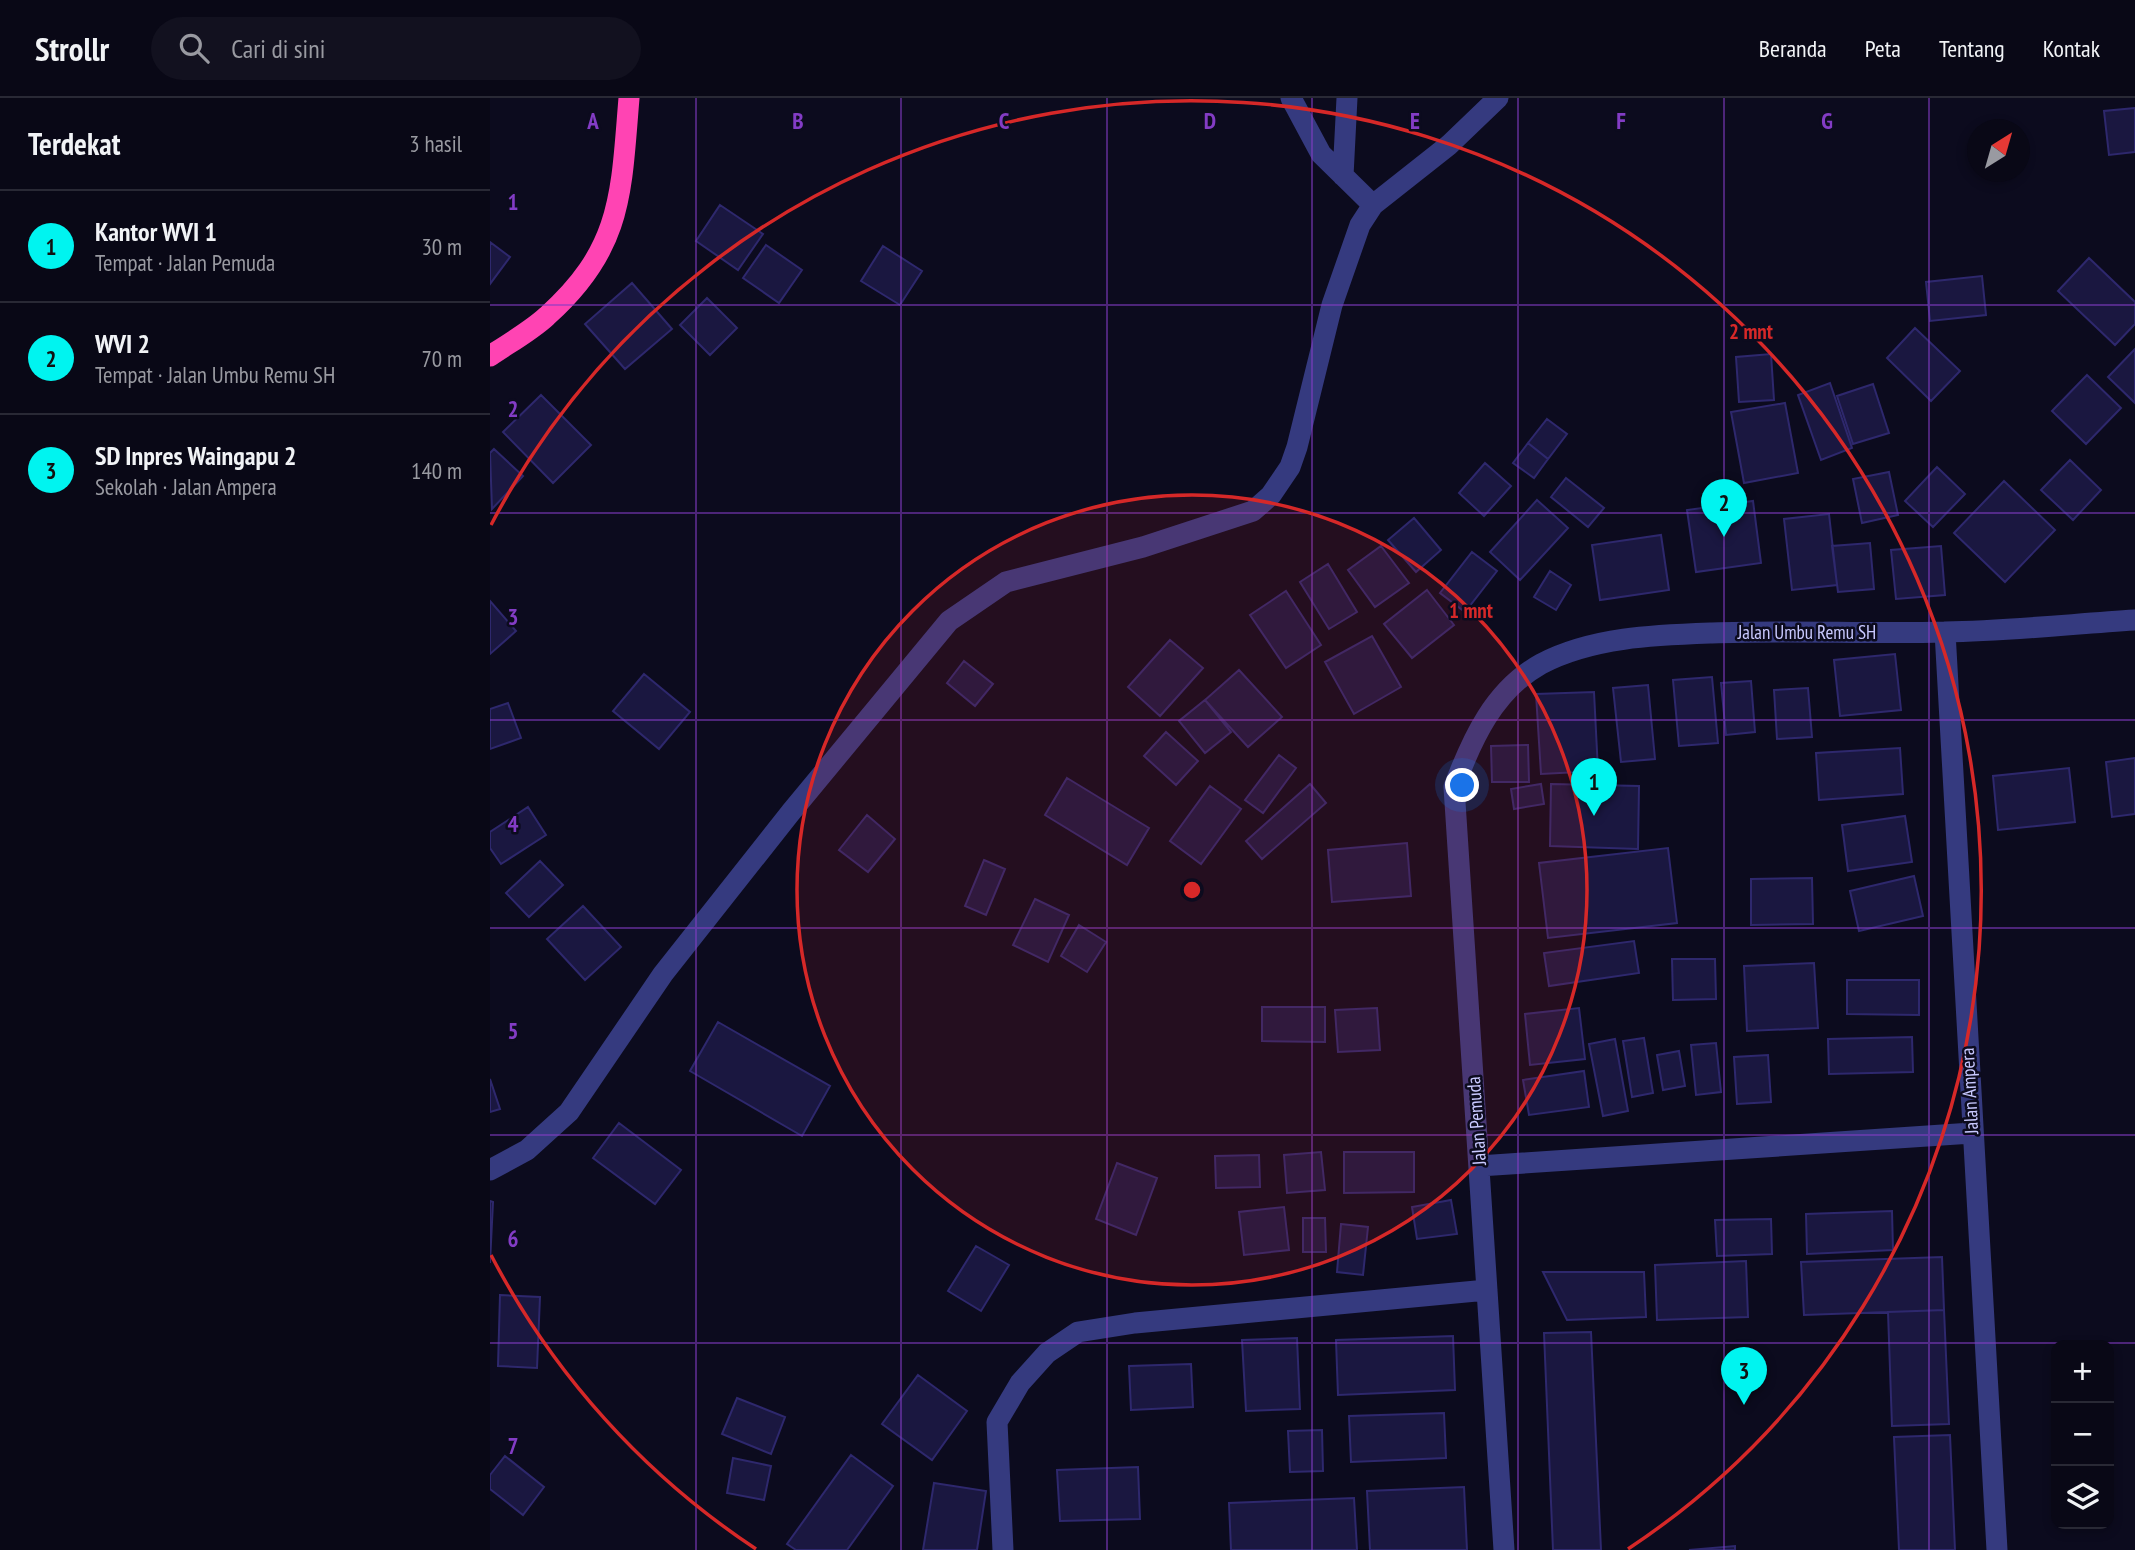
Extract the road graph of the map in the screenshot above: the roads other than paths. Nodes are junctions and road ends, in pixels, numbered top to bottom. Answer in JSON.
{"nodes":[{"id":1,"x":629,"y":98,"type":"edge"},
{"id":2,"x":1291,"y":98,"type":"edge"},
{"id":3,"x":1347,"y":98,"type":"edge"},
{"id":4,"x":1498,"y":98,"type":"edge"},
{"id":5,"x":1343,"y":176,"type":"junction"},
{"id":6,"x":1373,"y":205,"type":"junction"},
{"id":7,"x":490,"y":356,"type":"edge"},
{"id":8,"x":2135,"y":620,"type":"edge"},
{"id":9,"x":1945,"y":632,"type":"junction"},
{"id":10,"x":1496,"y":702,"type":"joint"},
{"id":11,"x":1972,"y":1133,"type":"junction"},
{"id":12,"x":1479,"y":1166,"type":"junction"},
{"id":13,"x":490,"y":1170,"type":"edge"},
{"id":14,"x":1488,"y":1290,"type":"junction"},
{"id":15,"x":1003,"y":1550,"type":"edge"},
{"id":16,"x":1504,"y":1550,"type":"edge"},
{"id":17,"x":1997,"y":1550,"type":"edge"}],
"edges":[{"from":1,"to":7,"type":"highway"},
{"from":2,"to":5,"type":"street"},
{"from":3,"to":5,"type":"street"},
{"from":4,"to":6,"type":"street"},
{"from":5,"to":6,"type":"street"},
{"from":6,"to":13,"type":"street"},
{"from":8,"to":9,"type":"street","name":"Jalan Umbu Remu SH"},
{"from":9,"to":10,"type":"street","name":"Jalan Umbu Remu SH"},
{"from":9,"to":11,"type":"street","name":"Jalan Ampera"},
{"from":10,"to":12,"type":"street","name":"Jalan Pemuda"},
{"from":11,"to":12,"type":"street"},
{"from":11,"to":17,"type":"street","name":"Jalan Ampera"},
{"from":12,"to":14,"type":"street","name":"Jalan Pemuda"},
{"from":14,"to":15,"type":"street"},
{"from":14,"to":16,"type":"street","name":"Jalan Pemuda"}]}
